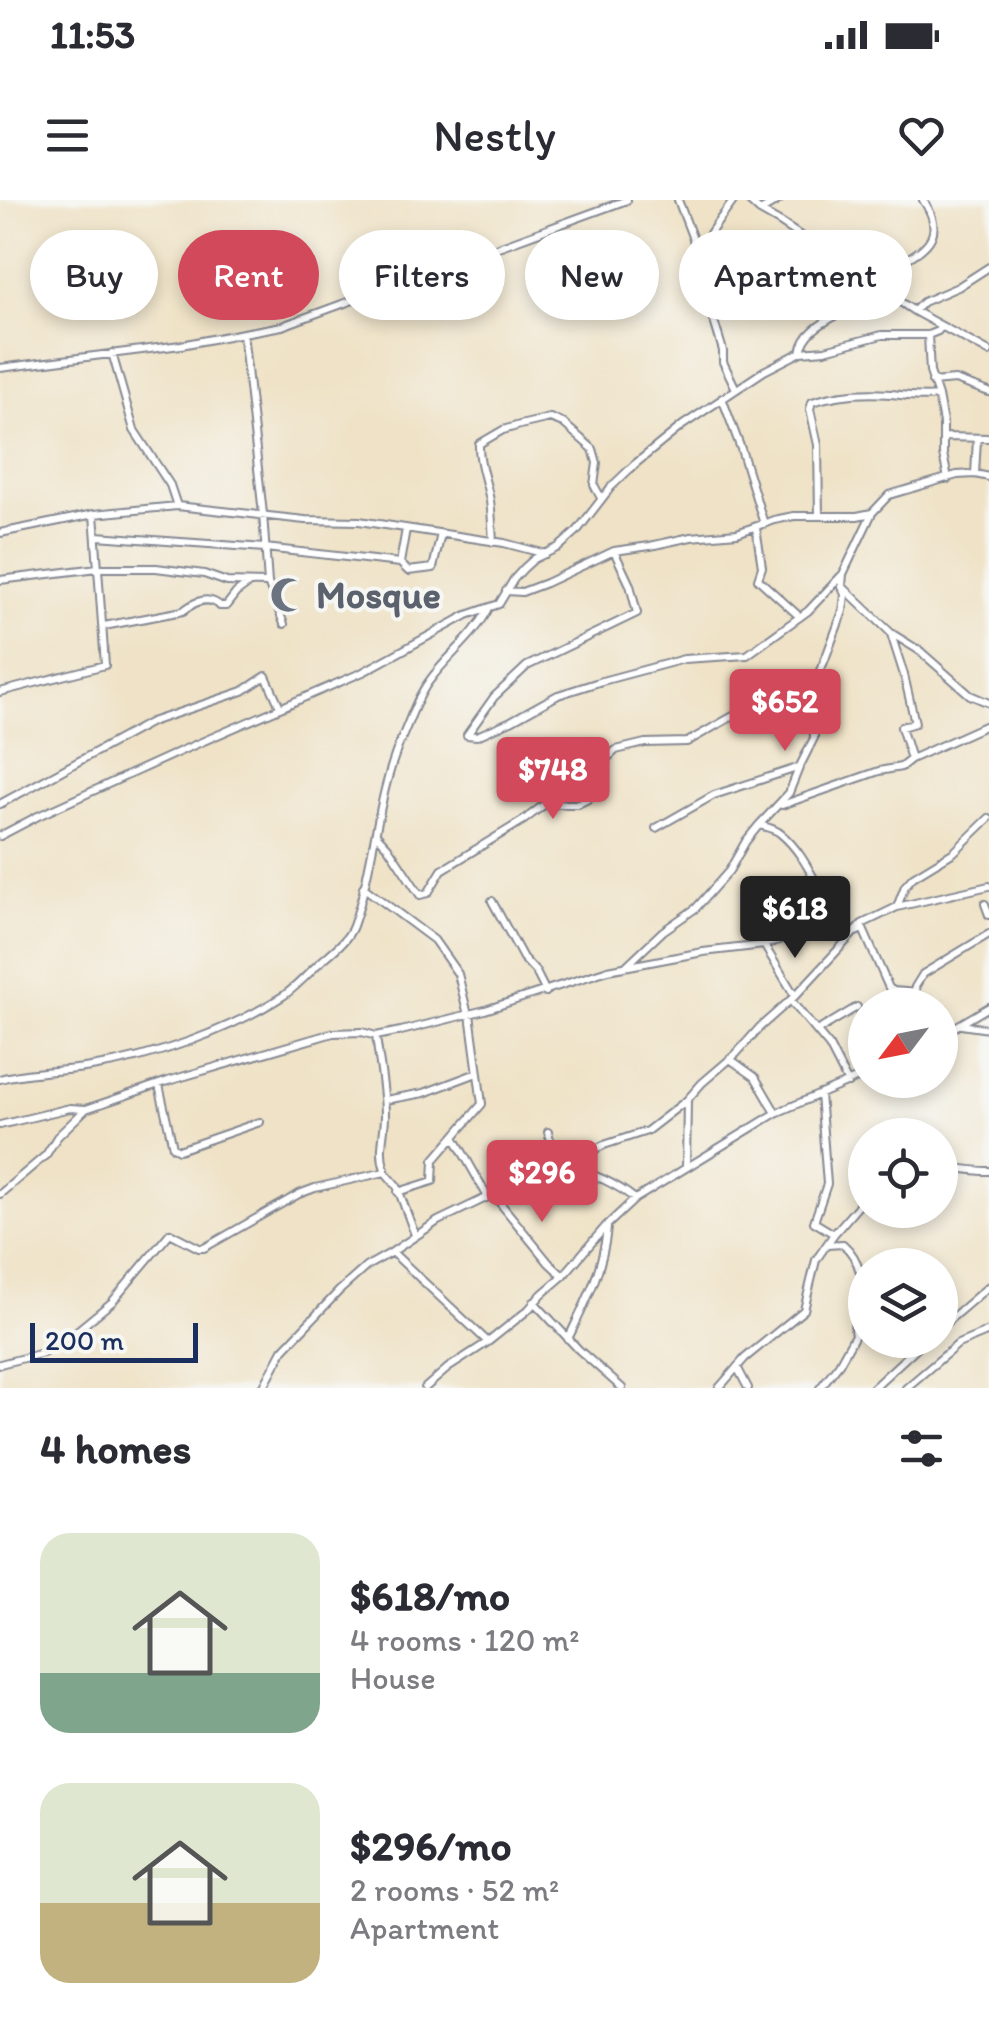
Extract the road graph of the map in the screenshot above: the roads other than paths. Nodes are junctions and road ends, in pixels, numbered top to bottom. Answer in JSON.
{"nodes":[{"id":1,"x":627,"y":200,"type":"edge"},
{"id":2,"x":678,"y":200,"type":"edge"},
{"id":3,"x":734,"y":200,"type":"edge"},
{"id":4,"x":748,"y":200,"type":"edge"},
{"id":5,"x":779,"y":200,"type":"edge"},
{"id":6,"x":926,"y":202,"type":"edge"},
{"id":7,"x":760,"y":211,"type":"junction"},
{"id":8,"x":689,"y":230,"type":"edge"},
{"id":9,"x":714,"y":230,"type":"edge"},
{"id":10,"x":790,"y":230,"type":"edge"},
{"id":11,"x":912,"y":256,"type":"edge"},
{"id":12,"x":989,"y":267,"type":"edge"},
{"id":13,"x":914,"y":312,"type":"joint"},
{"id":14,"x":714,"y":320,"type":"edge"},
{"id":15,"x":830,"y":320,"type":"edge"},
{"id":16,"x":941,"y":326,"type":"junction"},
{"id":17,"x":243,"y":333,"type":"junction"},
{"id":18,"x":928,"y":336,"type":"junction"},
{"id":19,"x":112,"y":352,"type":"junction"},
{"id":20,"x":801,"y":352,"type":"junction"},
{"id":21,"x":989,"y":352,"type":"edge"},
{"id":22,"x":0,"y":368,"type":"edge"},
{"id":23,"x":932,"y":382,"type":"junction"},
{"id":24,"x":736,"y":389,"type":"junction"},
{"id":25,"x":989,"y":392,"type":"edge"},
{"id":26,"x":938,"y":396,"type":"junction"},
{"id":27,"x":722,"y":398,"type":"junction"},
{"id":28,"x":944,"y":437,"type":"junction"},
{"id":29,"x":989,"y":438,"type":"edge"},
{"id":30,"x":977,"y":439,"type":"junction"},
{"id":31,"x":975,"y":474,"type":"junction"},
{"id":32,"x":989,"y":477,"type":"edge"},
{"id":33,"x":948,"y":478,"type":"junction"},
{"id":34,"x":602,"y":498,"type":"junction"},
{"id":35,"x":177,"y":506,"type":"junction"},
{"id":36,"x":872,"y":513,"type":"junction"},
{"id":37,"x":94,"y":514,"type":"junction"},
{"id":38,"x":263,"y":514,"type":"junction"},
{"id":39,"x":819,"y":516,"type":"junction"},
{"id":40,"x":760,"y":526,"type":"junction"},
{"id":41,"x":406,"y":529,"type":"junction"},
{"id":42,"x":0,"y":533,"type":"edge"},
{"id":43,"x":442,"y":534,"type":"junction"},
{"id":44,"x":96,"y":536,"type":"junction"},
{"id":45,"x":492,"y":542,"type":"junction"},
{"id":46,"x":265,"y":548,"type":"junction"},
{"id":47,"x":614,"y":550,"type":"junction"},
{"id":48,"x":546,"y":554,"type":"junction"},
{"id":49,"x":400,"y":563,"type":"junction"},
{"id":50,"x":98,"y":568,"type":"junction"},
{"id":51,"x":843,"y":574,"type":"junction"},
{"id":52,"x":0,"y":580,"type":"edge"},
{"id":53,"x":268,"y":583,"type":"junction"},
{"id":54,"x":248,"y":584,"type":"junction"},
{"id":55,"x":842,"y":586,"type":"junction"},
{"id":56,"x":506,"y":591,"type":"junction"},
{"id":57,"x":488,"y":608,"type":"junction"},
{"id":58,"x":800,"y":617,"type":"junction"},
{"id":59,"x":284,"y":624,"type":"dead end"},
{"id":60,"x":104,"y":626,"type":"junction"},
{"id":61,"x":891,"y":632,"type":"junction"},
{"id":62,"x":812,"y":687,"type":"junction"},
{"id":63,"x":0,"y":692,"type":"edge"},
{"id":64,"x":989,"y":702,"type":"edge"},
{"id":65,"x":280,"y":708,"type":"junction"},
{"id":66,"x":989,"y":724,"type":"edge"},
{"id":67,"x":910,"y":759,"type":"junction"},
{"id":68,"x":799,"y":768,"type":"junction"},
{"id":69,"x":0,"y":804,"type":"edge"},
{"id":70,"x":778,"y":806,"type":"junction"},
{"id":71,"x":989,"y":818,"type":"edge"},
{"id":72,"x":759,"y":825,"type":"junction"},
{"id":73,"x":656,"y":828,"type":"dead end"},
{"id":74,"x":376,"y":834,"type":"junction"},
{"id":75,"x":0,"y":836,"type":"edge"},
{"id":76,"x":989,"y":886,"type":"edge"},
{"id":77,"x":363,"y":887,"type":"junction"},
{"id":78,"x":492,"y":901,"type":"dead end"},
{"id":79,"x":985,"y":904,"type":"dead end"},
{"id":80,"x":897,"y":907,"type":"junction"},
{"id":81,"x":989,"y":915,"type":"edge"},
{"id":82,"x":838,"y":922,"type":"junction"},
{"id":83,"x":852,"y":933,"type":"junction"},
{"id":84,"x":989,"y":934,"type":"edge"},
{"id":85,"x":764,"y":944,"type":"junction"},
{"id":86,"x":622,"y":967,"type":"junction"},
{"id":87,"x":889,"y":988,"type":"edge"},
{"id":88,"x":915,"y":988,"type":"edge"},
{"id":89,"x":546,"y":992,"type":"junction"},
{"id":90,"x":793,"y":999,"type":"junction"},
{"id":91,"x":989,"y":1007,"type":"edge"},
{"id":92,"x":848,"y":1012,"type":"edge"},
{"id":93,"x":469,"y":1014,"type":"junction"},
{"id":94,"x":958,"y":1026,"type":"edge"},
{"id":95,"x":958,"y":1027,"type":"edge"},
{"id":96,"x":989,"y":1030,"type":"edge"},
{"id":97,"x":817,"y":1031,"type":"junction"},
{"id":98,"x":376,"y":1036,"type":"junction"},
{"id":99,"x":730,"y":1059,"type":"junction"},
{"id":100,"x":478,"y":1073,"type":"junction"},
{"id":101,"x":0,"y":1079,"type":"edge"},
{"id":102,"x":848,"y":1083,"type":"joint"},
{"id":103,"x":159,"y":1085,"type":"junction"},
{"id":104,"x":820,"y":1094,"type":"junction"},
{"id":105,"x":384,"y":1100,"type":"junction"},
{"id":106,"x":688,"y":1100,"type":"junction"},
{"id":107,"x":86,"y":1109,"type":"junction"},
{"id":108,"x":776,"y":1112,"type":"junction"},
{"id":109,"x":260,"y":1122,"type":"dead end"},
{"id":110,"x":0,"y":1125,"type":"edge"},
{"id":111,"x":548,"y":1132,"type":"dead end"},
{"id":112,"x":454,"y":1136,"type":"junction"},
{"id":113,"x":561,"y":1166,"type":"junction"},
{"id":114,"x":686,"y":1168,"type":"junction"},
{"id":115,"x":958,"y":1168,"type":"edge"},
{"id":116,"x":989,"y":1170,"type":"edge"},
{"id":117,"x":386,"y":1172,"type":"junction"},
{"id":118,"x":398,"y":1192,"type":"junction"},
{"id":119,"x":0,"y":1194,"type":"edge"},
{"id":120,"x":492,"y":1197,"type":"junction"},
{"id":121,"x":635,"y":1199,"type":"junction"},
{"id":122,"x":848,"y":1218,"type":"edge"},
{"id":123,"x":608,"y":1225,"type":"junction"},
{"id":124,"x":834,"y":1234,"type":"junction"},
{"id":125,"x":415,"y":1235,"type":"junction"},
{"id":126,"x":826,"y":1245,"type":"junction"},
{"id":127,"x":392,"y":1252,"type":"junction"},
{"id":128,"x":563,"y":1276,"type":"junction"},
{"id":129,"x":989,"y":1286,"type":"edge"},
{"id":130,"x":534,"y":1302,"type":"junction"},
{"id":131,"x":958,"y":1313,"type":"edge"},
{"id":132,"x":989,"y":1332,"type":"edge"},
{"id":133,"x":568,"y":1339,"type":"junction"},
{"id":134,"x":488,"y":1342,"type":"junction"},
{"id":135,"x":906,"y":1358,"type":"edge"},
{"id":136,"x":0,"y":1364,"type":"edge"},
{"id":137,"x":736,"y":1367,"type":"junction"},
{"id":138,"x":262,"y":1388,"type":"edge"},
{"id":139,"x":425,"y":1388,"type":"edge"},
{"id":140,"x":622,"y":1388,"type":"edge"},
{"id":141,"x":719,"y":1388,"type":"edge"},
{"id":142,"x":748,"y":1388,"type":"edge"},
{"id":143,"x":820,"y":1388,"type":"edge"},
{"id":144,"x":874,"y":1388,"type":"edge"},
{"id":145,"x":906,"y":1388,"type":"edge"}],
"edges":[{"from":1,"to":17,"type":"street"},
{"from":2,"to":8,"type":"street"},
{"from":3,"to":9,"type":"street"},
{"from":4,"to":7,"type":"street"},
{"from":5,"to":7,"type":"street"},
{"from":6,"to":11,"type":"street"},
{"from":7,"to":10,"type":"street"},
{"from":12,"to":13,"type":"street"},
{"from":13,"to":16,"type":"street"},
{"from":14,"to":24,"type":"street"},
{"from":15,"to":20,"type":"street"},
{"from":16,"to":18,"type":"street"},
{"from":16,"to":21,"type":"street"},
{"from":17,"to":19,"type":"street"},
{"from":17,"to":38,"type":"street"},
{"from":18,"to":20,"type":"street"},
{"from":18,"to":23,"type":"street"},
{"from":19,"to":22,"type":"street"},
{"from":19,"to":35,"type":"street"},
{"from":20,"to":24,"type":"street"},
{"from":23,"to":25,"type":"street"},
{"from":23,"to":26,"type":"street"},
{"from":24,"to":27,"type":"street"},
{"from":26,"to":28,"type":"street"},
{"from":26,"to":39,"type":"street"},
{"from":27,"to":34,"type":"street"},
{"from":27,"to":40,"type":"street"},
{"from":28,"to":30,"type":"street"},
{"from":28,"to":33,"type":"street"},
{"from":29,"to":30,"type":"street"},
{"from":30,"to":31,"type":"street"},
{"from":31,"to":32,"type":"street"},
{"from":31,"to":33,"type":"street"},
{"from":33,"to":36,"type":"street"},
{"from":34,"to":45,"type":"street"},
{"from":34,"to":48,"type":"street"},
{"from":35,"to":37,"type":"street"},
{"from":35,"to":38,"type":"street"},
{"from":36,"to":39,"type":"street"},
{"from":36,"to":51,"type":"street"},
{"from":37,"to":42,"type":"street"},
{"from":37,"to":44,"type":"street"},
{"from":38,"to":41,"type":"street"},
{"from":38,"to":46,"type":"street"},
{"from":39,"to":40,"type":"street"},
{"from":40,"to":47,"type":"street"},
{"from":40,"to":58,"type":"street"},
{"from":41,"to":43,"type":"street"},
{"from":41,"to":49,"type":"street"},
{"from":43,"to":45,"type":"street"},
{"from":43,"to":49,"type":"street"},
{"from":44,"to":46,"type":"street"},
{"from":44,"to":50,"type":"street"},
{"from":45,"to":48,"type":"street"},
{"from":46,"to":49,"type":"street"},
{"from":46,"to":53,"type":"street"},
{"from":47,"to":56,"type":"street"},
{"from":47,"to":58,"type":"street"},
{"from":48,"to":56,"type":"street"},
{"from":50,"to":52,"type":"street"},
{"from":50,"to":54,"type":"street"},
{"from":50,"to":60,"type":"street"},
{"from":51,"to":55,"type":"street"},
{"from":51,"to":58,"type":"street"},
{"from":53,"to":54,"type":"street"},
{"from":53,"to":59,"type":"street"},
{"from":54,"to":60,"type":"street"},
{"from":55,"to":61,"type":"street"},
{"from":55,"to":62,"type":"street"},
{"from":56,"to":57,"type":"street"},
{"from":57,"to":65,"type":"street"},
{"from":57,"to":74,"type":"street"},
{"from":60,"to":63,"type":"street"},
{"from":61,"to":64,"type":"street"},
{"from":61,"to":67,"type":"street"},
{"from":62,"to":68,"type":"street"},
{"from":62,"to":74,"type":"street"},
{"from":65,"to":69,"type":"street"},
{"from":65,"to":75,"type":"street"},
{"from":66,"to":67,"type":"street"},
{"from":67,"to":70,"type":"street"},
{"from":68,"to":70,"type":"street"},
{"from":68,"to":73,"type":"street"},
{"from":70,"to":72,"type":"street"},
{"from":71,"to":80,"type":"street"},
{"from":72,"to":82,"type":"street"},
{"from":72,"to":86,"type":"street"},
{"from":74,"to":77,"type":"street"},
{"from":76,"to":80,"type":"street"},
{"from":77,"to":93,"type":"street"},
{"from":77,"to":101,"type":"street"},
{"from":78,"to":89,"type":"street"},
{"from":79,"to":81,"type":"street"},
{"from":80,"to":83,"type":"street"},
{"from":82,"to":83,"type":"street"},
{"from":82,"to":85,"type":"street"},
{"from":83,"to":87,"type":"street"},
{"from":83,"to":90,"type":"street"},
{"from":84,"to":88,"type":"street"},
{"from":85,"to":86,"type":"street"},
{"from":85,"to":90,"type":"street"},
{"from":86,"to":89,"type":"street"},
{"from":89,"to":93,"type":"street"},
{"from":90,"to":97,"type":"street"},
{"from":90,"to":99,"type":"street"},
{"from":91,"to":94,"type":"street"},
{"from":92,"to":97,"type":"street"},
{"from":93,"to":98,"type":"street"},
{"from":93,"to":100,"type":"street"},
{"from":95,"to":96,"type":"street"},
{"from":97,"to":102,"type":"street"},
{"from":98,"to":103,"type":"street"},
{"from":98,"to":105,"type":"street"},
{"from":99,"to":106,"type":"street"},
{"from":99,"to":108,"type":"street"},
{"from":100,"to":105,"type":"street"},
{"from":100,"to":112,"type":"street"},
{"from":102,"to":104,"type":"street"},
{"from":103,"to":107,"type":"street"},
{"from":103,"to":109,"type":"street"},
{"from":104,"to":108,"type":"street"},
{"from":104,"to":124,"type":"street"},
{"from":105,"to":117,"type":"street"},
{"from":106,"to":113,"type":"street"},
{"from":106,"to":114,"type":"street"},
{"from":107,"to":110,"type":"street"},
{"from":107,"to":119,"type":"street"},
{"from":108,"to":114,"type":"street"},
{"from":111,"to":113,"type":"street"},
{"from":112,"to":118,"type":"street"},
{"from":112,"to":120,"type":"street"},
{"from":113,"to":120,"type":"street"},
{"from":113,"to":121,"type":"street"},
{"from":114,"to":121,"type":"street"},
{"from":115,"to":116,"type":"street"},
{"from":117,"to":118,"type":"street"},
{"from":117,"to":136,"type":"street"},
{"from":118,"to":125,"type":"street"},
{"from":120,"to":125,"type":"street"},
{"from":120,"to":128,"type":"street"},
{"from":121,"to":123,"type":"street"},
{"from":122,"to":124,"type":"street"},
{"from":123,"to":128,"type":"street"},
{"from":123,"to":133,"type":"street"},
{"from":124,"to":126,"type":"street"},
{"from":125,"to":127,"type":"street"},
{"from":126,"to":137,"type":"street"},
{"from":126,"to":143,"type":"street"},
{"from":127,"to":134,"type":"street"},
{"from":127,"to":138,"type":"street"},
{"from":128,"to":130,"type":"street"},
{"from":129,"to":131,"type":"street"},
{"from":130,"to":133,"type":"street"},
{"from":130,"to":134,"type":"street"},
{"from":132,"to":145,"type":"street"},
{"from":133,"to":140,"type":"street"},
{"from":134,"to":139,"type":"street"},
{"from":135,"to":144,"type":"street"},
{"from":137,"to":141,"type":"street"},
{"from":137,"to":142,"type":"street"}]}
